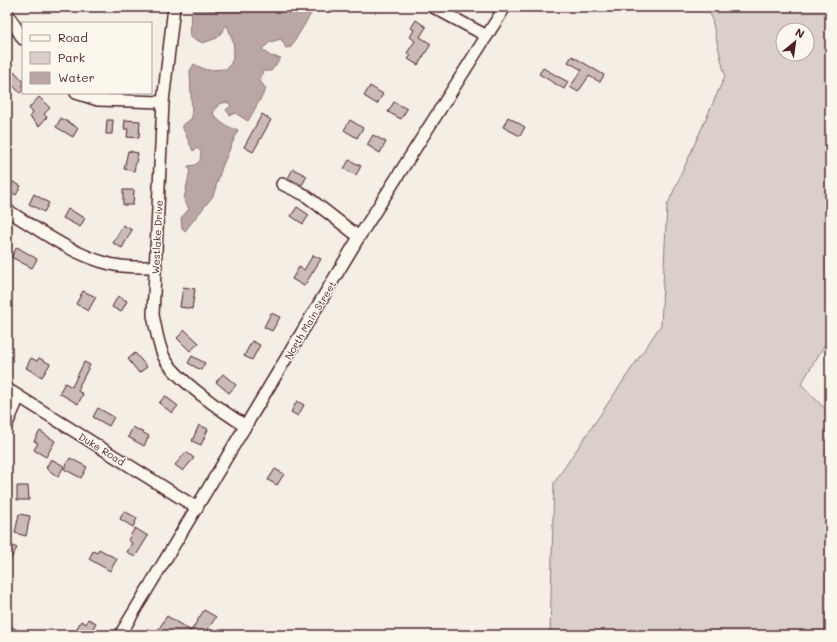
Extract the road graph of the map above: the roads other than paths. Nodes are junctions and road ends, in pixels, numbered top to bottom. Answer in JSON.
{"nodes":[{"id":1,"x":174,"y":7,"type":"edge"},
{"id":2,"x":433,"y":7,"type":"edge"},
{"id":3,"x":505,"y":7,"type":"edge"},
{"id":4,"x":7,"y":13,"type":"edge"},
{"id":5,"x":487,"y":36,"type":"junction"},
{"id":6,"x":22,"y":37,"type":"edge"},
{"id":7,"x":79,"y":94,"type":"edge"},
{"id":8,"x":163,"y":102,"type":"junction"},
{"id":9,"x":282,"y":184,"type":"dead end"},
{"id":10,"x":7,"y":210,"type":"edge"},
{"id":11,"x":359,"y":236,"type":"junction"},
{"id":12,"x":156,"y":267,"type":"junction"},
{"id":13,"x":7,"y":389,"type":"edge"},
{"id":14,"x":19,"y":397,"type":"junction"},
{"id":15,"x":7,"y":424,"type":"edge"},
{"id":16,"x":246,"y":426,"type":"junction"},
{"id":17,"x":197,"y":508,"type":"junction"},
{"id":18,"x":120,"y":635,"type":"edge"}],
"edges":[{"from":1,"to":8,"type":"street","name":"Westlake Drive"},
{"from":2,"to":5,"type":"street"},
{"from":3,"to":5,"type":"street","name":"North Main Street"},
{"from":4,"to":6,"type":"street"},
{"from":5,"to":11,"type":"street","name":"North Main Street"},
{"from":7,"to":8,"type":"street"},
{"from":8,"to":12,"type":"street","name":"Westlake Drive"},
{"from":9,"to":11,"type":"street"},
{"from":10,"to":12,"type":"street"},
{"from":11,"to":16,"type":"street","name":"North Main Street"},
{"from":12,"to":16,"type":"street","name":"Westlake Drive"},
{"from":13,"to":14,"type":"street","name":"Duke Road"},
{"from":14,"to":15,"type":"street"},
{"from":14,"to":17,"type":"street","name":"Duke Road"},
{"from":16,"to":17,"type":"street","name":"North Main Street"},
{"from":17,"to":18,"type":"street","name":"North Main Street"}]}
